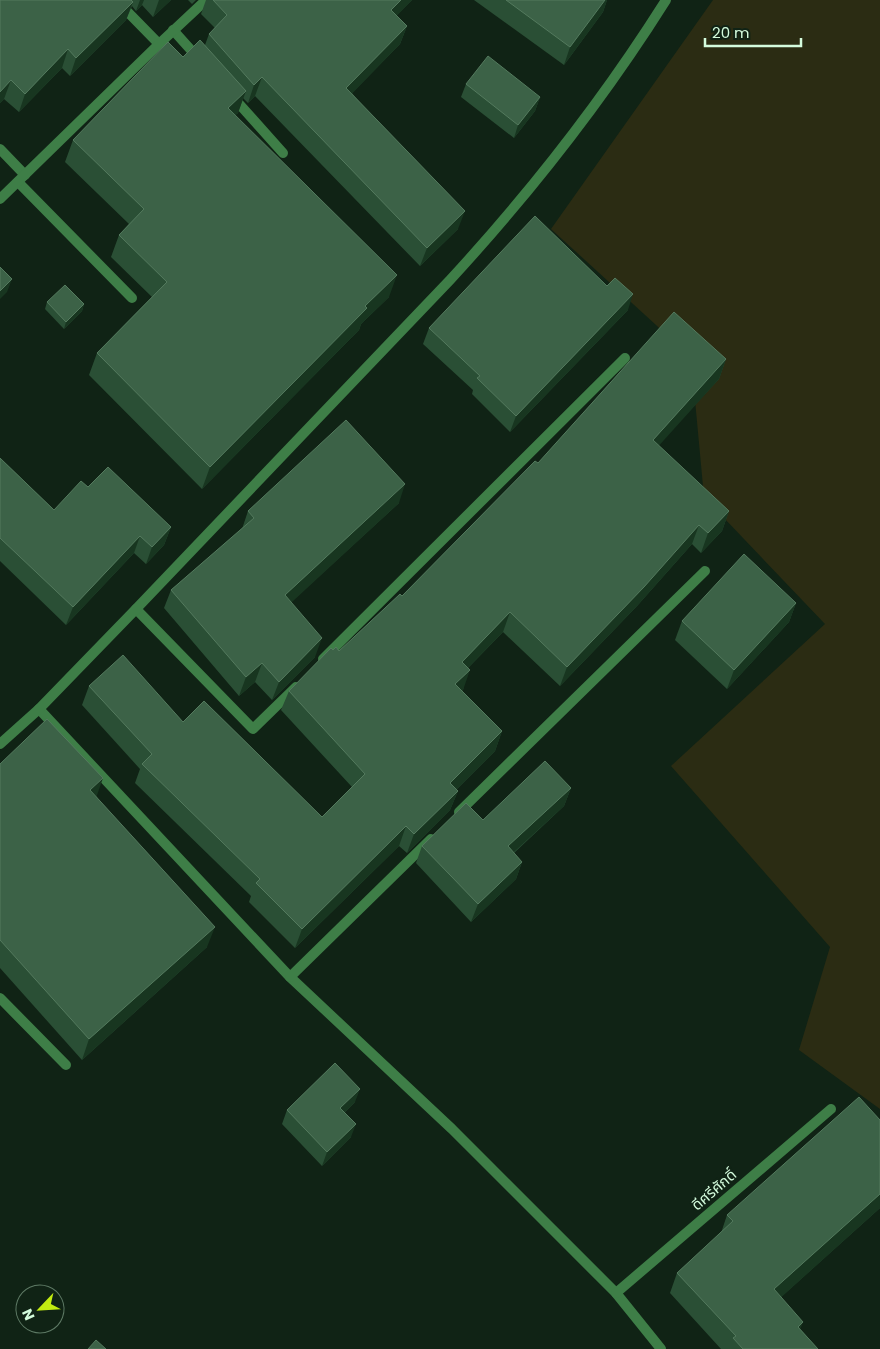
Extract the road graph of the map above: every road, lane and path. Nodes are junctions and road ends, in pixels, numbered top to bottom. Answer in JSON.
{"nodes":[{"id":1,"x":116,"y":0,"type":"edge"},
{"id":2,"x":206,"y":0,"type":"edge"},
{"id":3,"x":666,"y":0,"type":"edge"},
{"id":4,"x":173,"y":30,"type":"junction"},
{"id":5,"x":159,"y":44,"type":"junction"},
{"id":6,"x":205,"y":66,"type":"edge"},
{"id":7,"x":225,"y":88,"type":"edge"},
{"id":8,"x":0,"y":149,"type":"edge"},
{"id":9,"x":283,"y":153,"type":"dead end"},
{"id":10,"x":22,"y":178,"type":"junction"},
{"id":11,"x":0,"y":199,"type":"edge"},
{"id":12,"x":132,"y":298,"type":"dead end"},
{"id":13,"x":625,"y":358,"type":"dead end"},
{"id":14,"x":705,"y":571,"type":"dead end"},
{"id":15,"x":136,"y":609,"type":"junction"},
{"id":16,"x":316,"y":666,"type":"edge"},
{"id":17,"x":302,"y":680,"type":"edge"},
{"id":18,"x":39,"y":709,"type":"junction"},
{"id":19,"x":0,"y":744,"type":"edge"},
{"id":20,"x":452,"y":818,"type":"edge"},
{"id":21,"x":438,"y":832,"type":"edge"},
{"id":22,"x":290,"y":976,"type":"junction"},
{"id":23,"x":0,"y":998,"type":"edge"},
{"id":24,"x":66,"y":1065,"type":"dead end"},
{"id":25,"x":831,"y":1109,"type":"dead end"},
{"id":26,"x":616,"y":1294,"type":"junction"},
{"id":27,"x":661,"y":1349,"type":"edge"}],
"edges":[{"from":1,"to":5,"type":"street"},
{"from":2,"to":4,"type":"street"},
{"from":3,"to":15,"type":"street"},
{"from":4,"to":5,"type":"street"},
{"from":4,"to":6,"type":"street"},
{"from":5,"to":10,"type":"street"},
{"from":7,"to":9,"type":"street"},
{"from":8,"to":10,"type":"street"},
{"from":10,"to":11,"type":"street"},
{"from":10,"to":12,"type":"street"},
{"from":13,"to":16,"type":"street"},
{"from":14,"to":20,"type":"street"},
{"from":15,"to":17,"type":"street"},
{"from":15,"to":18,"type":"street"},
{"from":18,"to":19,"type":"street"},
{"from":18,"to":22,"type":"street"},
{"from":21,"to":22,"type":"street"},
{"from":22,"to":26,"type":"street"},
{"from":23,"to":24,"type":"street"},
{"from":25,"to":26,"type":"street","name":"ดีศรีศักดิ์"},
{"from":26,"to":27,"type":"street"}]}
